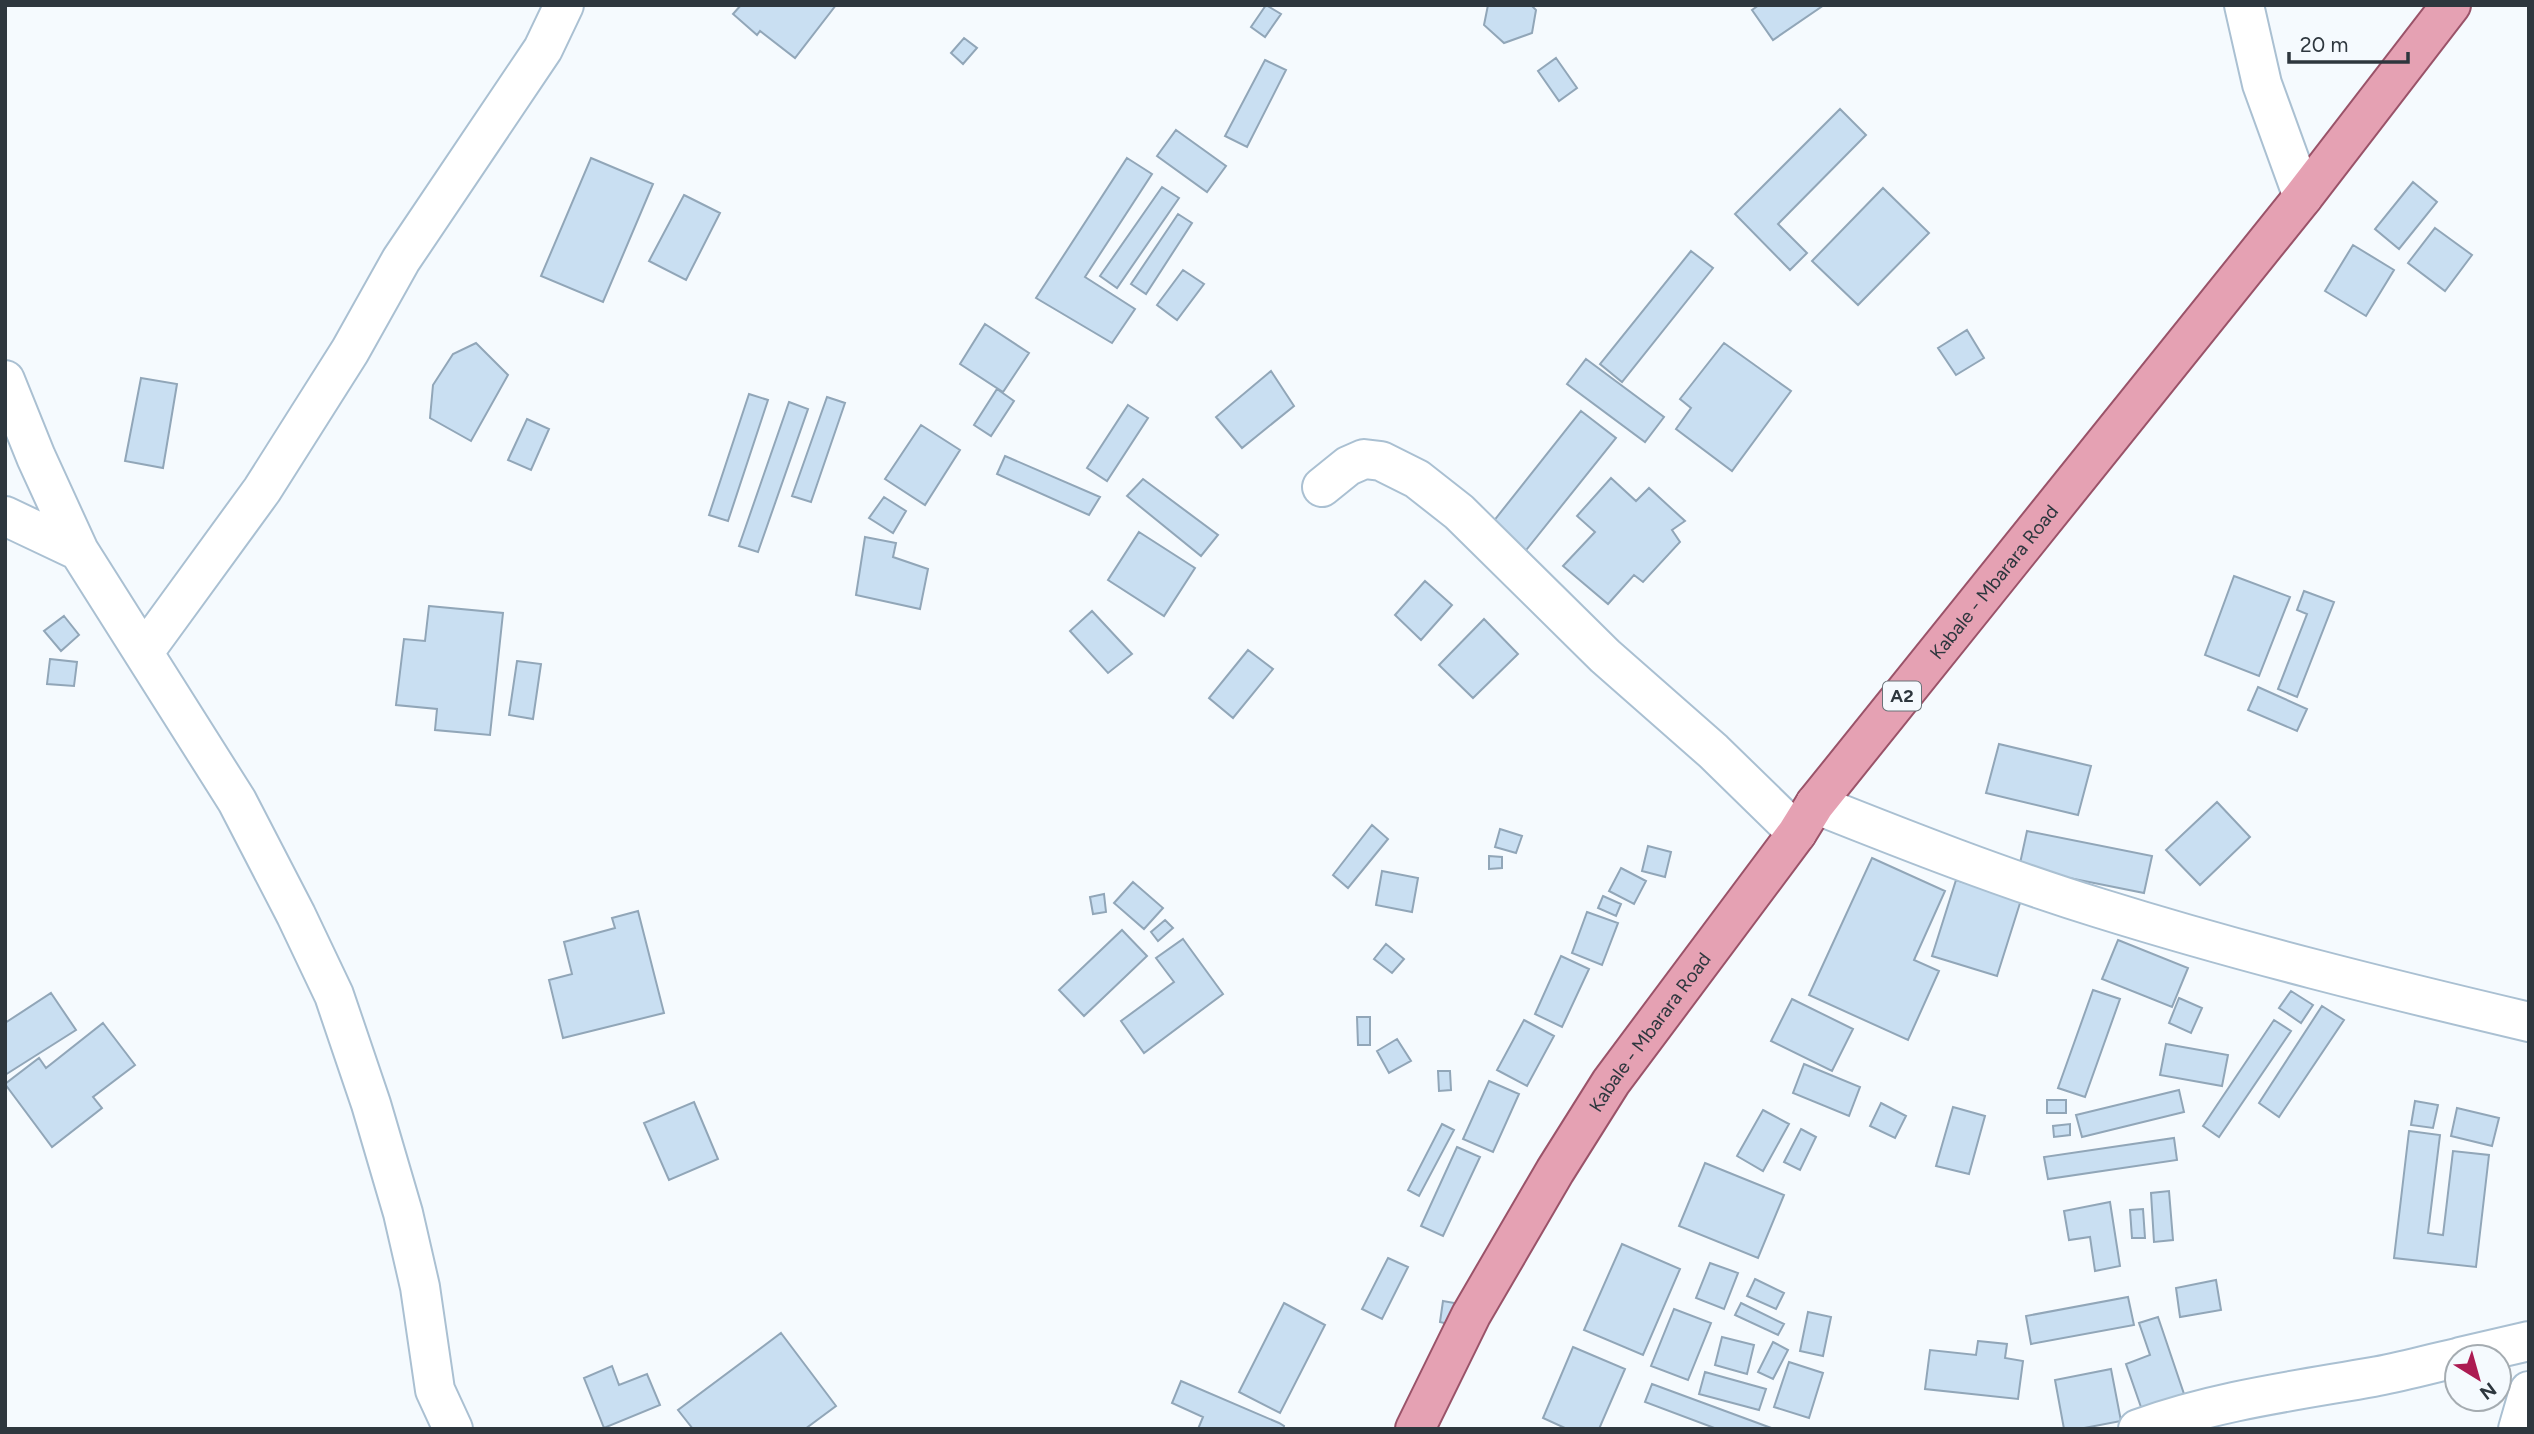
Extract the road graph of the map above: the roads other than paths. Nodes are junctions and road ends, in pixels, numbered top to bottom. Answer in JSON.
{"nodes":[{"id":1,"x":564,"y":5,"type":"edge"},
{"id":2,"x":2244,"y":5,"type":"edge"},
{"id":3,"x":2451,"y":5,"type":"edge"},
{"id":4,"x":2304,"y":197,"type":"junction"},
{"id":5,"x":5,"y":380,"type":"edge"},
{"id":6,"x":1322,"y":487,"type":"dead end"},
{"id":7,"x":5,"y":516,"type":"edge"},
{"id":8,"x":79,"y":551,"type":"junction"},
{"id":9,"x":144,"y":652,"type":"junction"},
{"id":10,"x":1806,"y":818,"type":"junction"},
{"id":11,"x":2529,"y":1022,"type":"edge"},
{"id":12,"x":2443,"y":1361,"type":"edge"},
{"id":13,"x":2529,"y":1391,"type":"edge"},
{"id":14,"x":453,"y":1429,"type":"edge"},
{"id":15,"x":1415,"y":1429,"type":"edge"},
{"id":16,"x":2138,"y":1429,"type":"edge"},
{"id":17,"x":2518,"y":1429,"type":"edge"}],
"edges":[{"from":1,"to":9,"type":"street"},
{"from":2,"to":4,"type":"street"},
{"from":3,"to":4,"type":"main road","name":"Kabale - Mbarara Road","number":"A2"},
{"from":4,"to":10,"type":"main road","name":"Kabale - Mbarara Road","number":"A2"},
{"from":5,"to":8,"type":"street"},
{"from":6,"to":10,"type":"street"},
{"from":7,"to":8,"type":"street"},
{"from":8,"to":9,"type":"street"},
{"from":9,"to":14,"type":"street"},
{"from":10,"to":11,"type":"street"},
{"from":10,"to":15,"type":"main road","name":"Kabale - Mbarara Road","number":"A2"},
{"from":12,"to":16,"type":"street"},
{"from":13,"to":17,"type":"street"}]}
